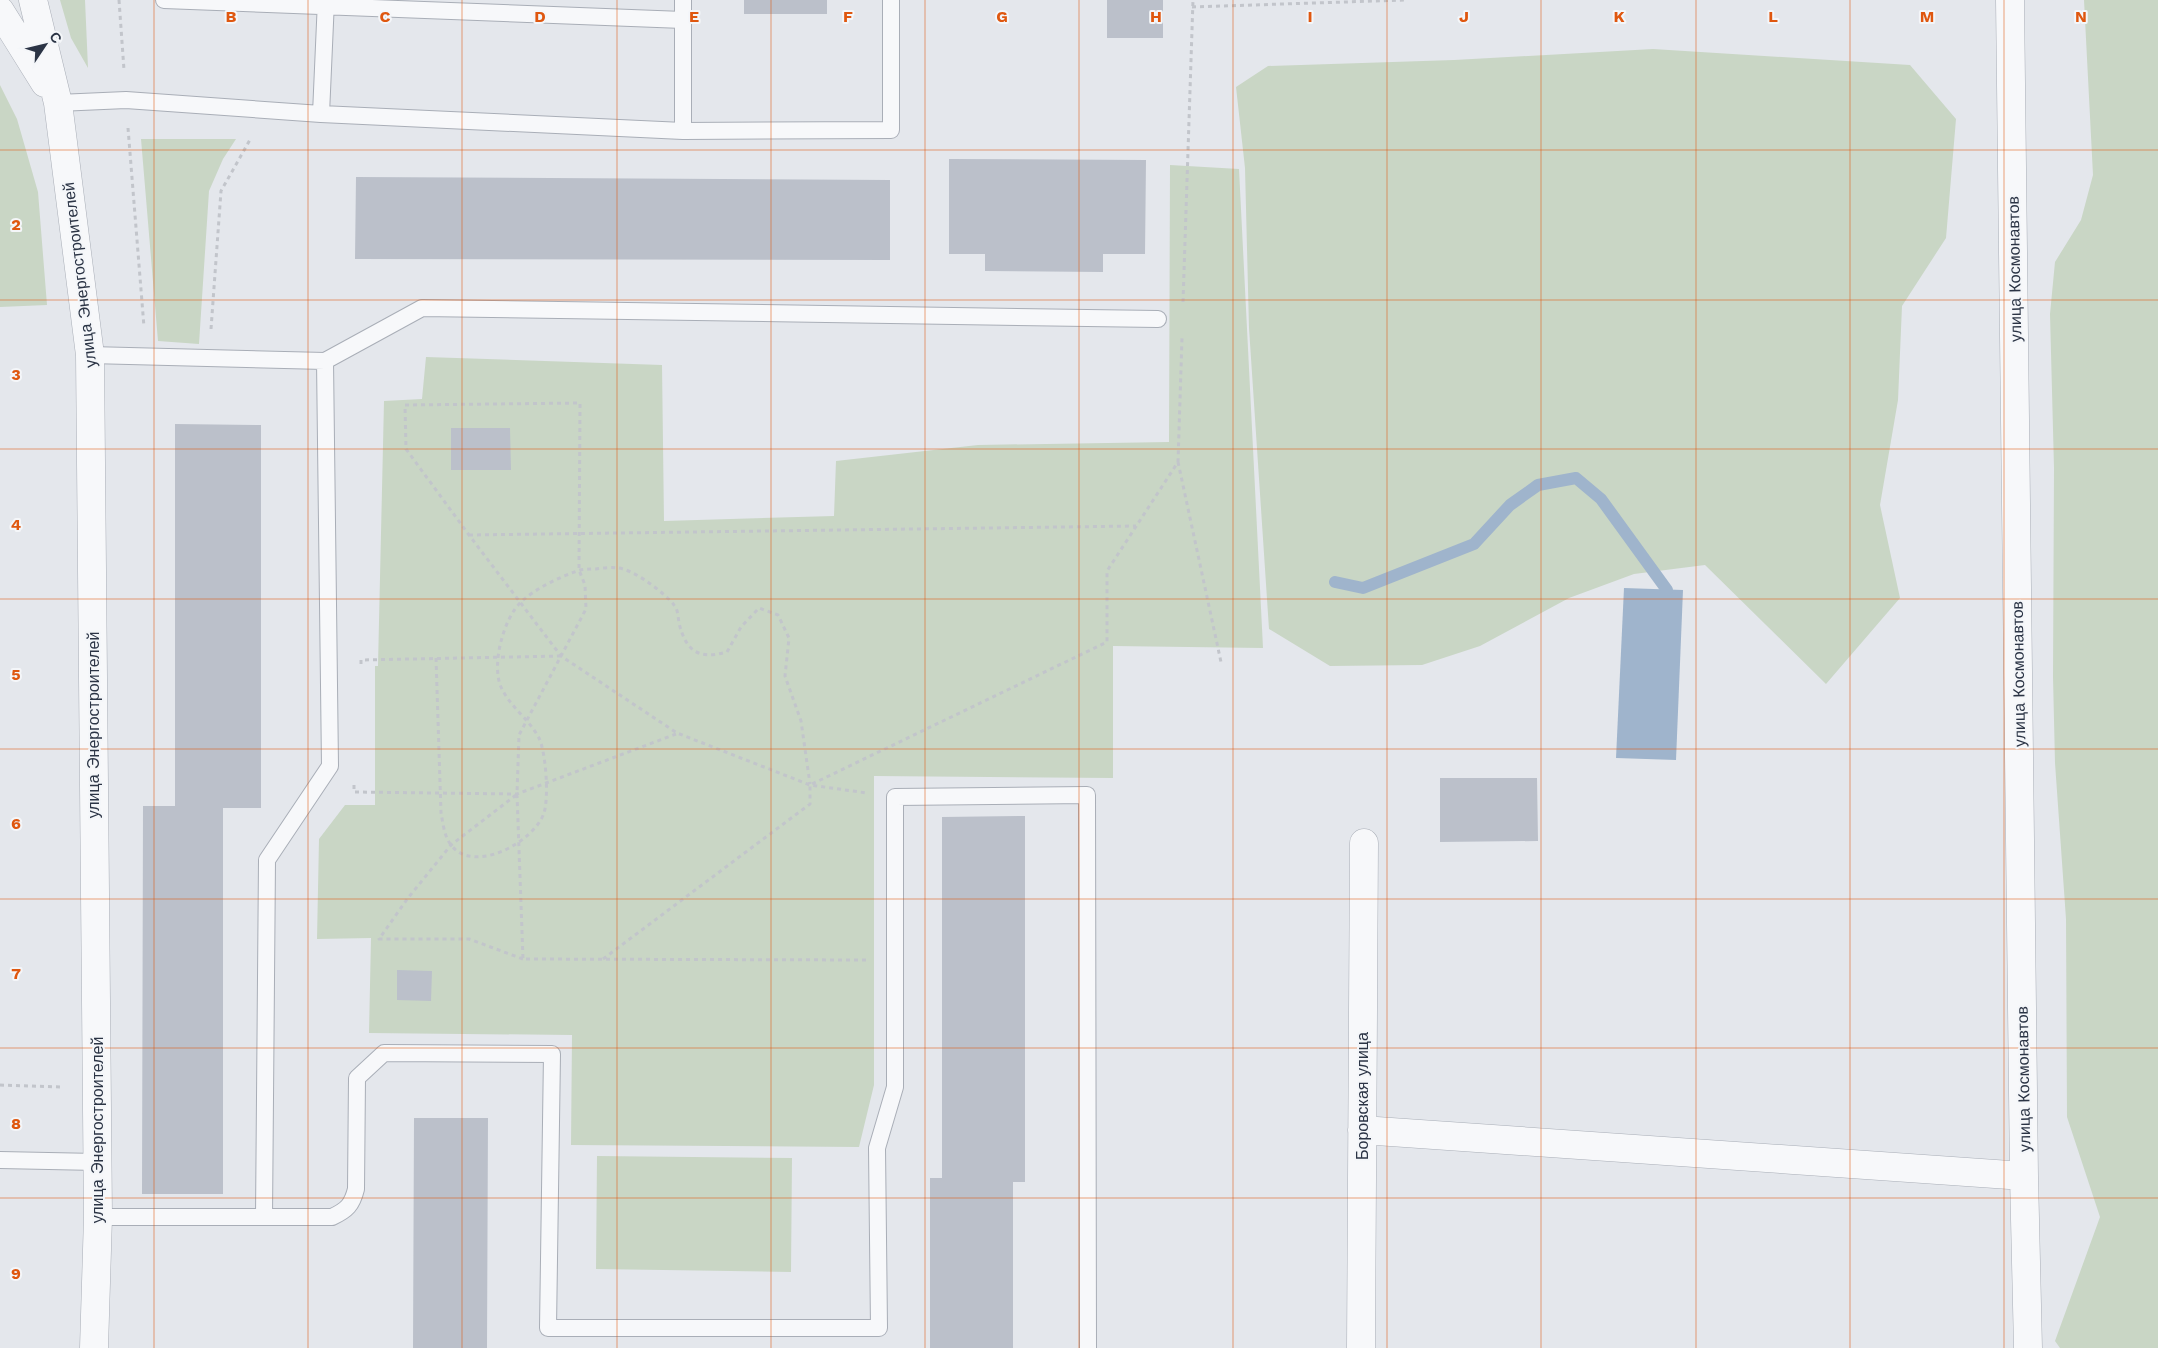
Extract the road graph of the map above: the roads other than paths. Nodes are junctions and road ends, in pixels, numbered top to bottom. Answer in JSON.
{"nodes":[{"id":1,"x":33,"y":0,"type":"edge"},
{"id":2,"x":164,"y":0,"type":"edge"},
{"id":3,"x":683,"y":0,"type":"edge"},
{"id":4,"x":891,"y":0,"type":"edge"},
{"id":5,"x":2010,"y":0,"type":"edge"},
{"id":6,"x":326,"y":4,"type":"edge"},
{"id":7,"x":0,"y":11,"type":"edge"},
{"id":8,"x":683,"y":20,"type":"junction"},
{"id":9,"x":58,"y":103,"type":"junction"},
{"id":10,"x":321,"y":114,"type":"junction"},
{"id":11,"x":683,"y":131,"type":"junction"},
{"id":12,"x":1158,"y":319,"type":"dead end"},
{"id":13,"x":90,"y":355,"type":"junction"},
{"id":14,"x":325,"y":362,"type":"junction"},
{"id":15,"x":1364,"y":844,"type":"dead end"},
{"id":16,"x":1362,"y":1130,"type":"junction"},
{"id":17,"x":0,"y":1160,"type":"edge"},
{"id":18,"x":97,"y":1162,"type":"junction"},
{"id":19,"x":2024,"y":1176,"type":"junction"},
{"id":20,"x":264,"y":1216,"type":"junction"},
{"id":21,"x":98,"y":1217,"type":"junction"},
{"id":22,"x":94,"y":1348,"type":"edge"},
{"id":23,"x":1088,"y":1348,"type":"edge"},
{"id":24,"x":1361,"y":1348,"type":"edge"},
{"id":25,"x":2028,"y":1348,"type":"edge"}],
"edges":[{"from":1,"to":9,"type":"street","name":"улица Энергостроителей"},
{"from":2,"to":6,"type":"lane"},
{"from":3,"to":8,"type":"lane"},
{"from":4,"to":11,"type":"lane"},
{"from":5,"to":19,"type":"street","name":"улица Космонавтов"},
{"from":6,"to":8,"type":"lane"},
{"from":6,"to":10,"type":"lane"},
{"from":7,"to":9,"type":"street","name":"улица Энергостроителей"},
{"from":8,"to":11,"type":"lane"},
{"from":9,"to":10,"type":"lane"},
{"from":9,"to":13,"type":"street","name":"улица Энергостроителей"},
{"from":10,"to":11,"type":"lane"},
{"from":12,"to":14,"type":"lane"},
{"from":13,"to":14,"type":"lane"},
{"from":13,"to":18,"type":"street","name":"улица Энергостроителей"},
{"from":14,"to":20,"type":"lane"},
{"from":15,"to":16,"type":"street","name":"Боровская улица"},
{"from":16,"to":19,"type":"street"},
{"from":16,"to":24,"type":"street","name":"Боровская улица"},
{"from":17,"to":18,"type":"lane"},
{"from":18,"to":21,"type":"street","name":"улица Энергостроителей"},
{"from":19,"to":25,"type":"street","name":"улица Космонавтов"},
{"from":20,"to":21,"type":"lane"},
{"from":20,"to":23,"type":"lane"},
{"from":21,"to":22,"type":"street","name":"улица Энергостроителей"}]}
